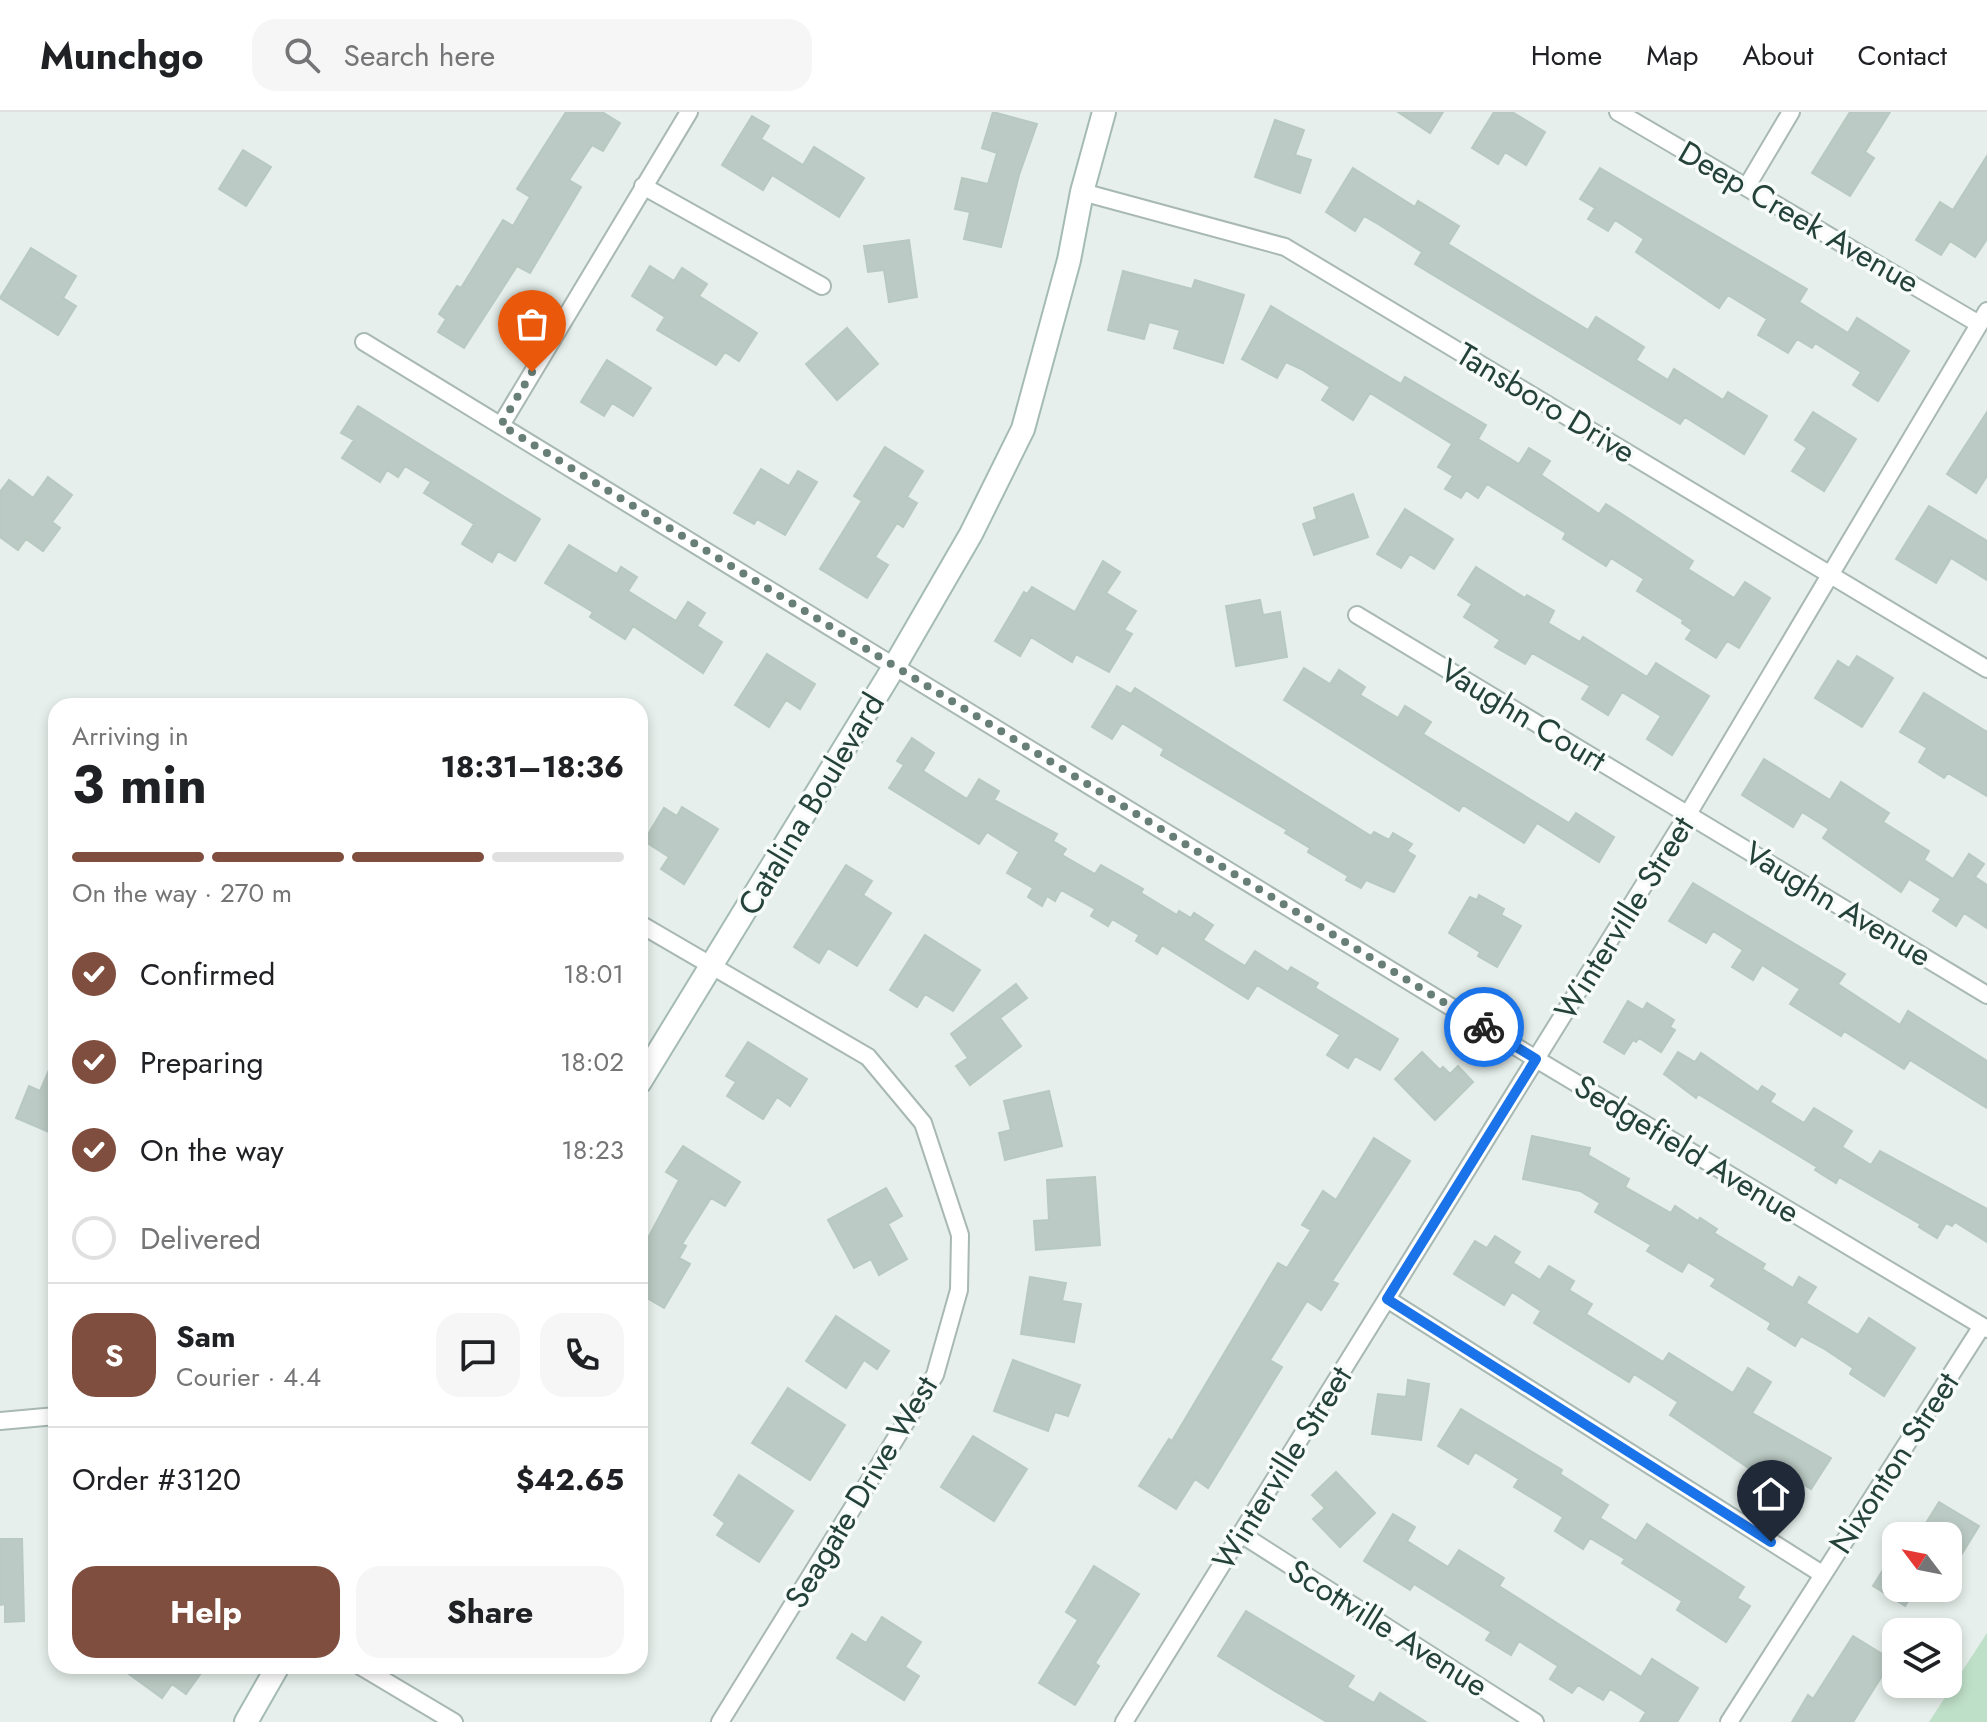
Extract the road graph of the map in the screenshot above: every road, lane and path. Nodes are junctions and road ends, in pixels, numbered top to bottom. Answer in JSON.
{"nodes":[{"id":1,"x":689,"y":112,"type":"edge"},
{"id":2,"x":1104,"y":112,"type":"edge"},
{"id":3,"x":1618,"y":112,"type":"edge"},
{"id":4,"x":1791,"y":112,"type":"edge"},
{"id":5,"x":643,"y":186,"type":"junction"},
{"id":6,"x":1747,"y":186,"type":"junction"},
{"id":7,"x":1082,"y":192,"type":"junction"},
{"id":8,"x":822,"y":286,"type":"dead end"},
{"id":9,"x":1983,"y":317,"type":"edge"},
{"id":10,"x":364,"y":342,"type":"dead end"},
{"id":11,"x":501,"y":425,"type":"junction"},
{"id":12,"x":1830,"y":572,"type":"junction"},
{"id":13,"x":1357,"y":615,"type":"dead end"},
{"id":14,"x":894,"y":667,"type":"junction"},
{"id":15,"x":1987,"y":669,"type":"edge"},
{"id":16,"x":1688,"y":814,"type":"junction"},
{"id":17,"x":648,"y":928,"type":"edge"},
{"id":18,"x":713,"y":964,"type":"junction"},
{"id":19,"x":1987,"y":995,"type":"edge"},
{"id":20,"x":1536,"y":1059,"type":"junction"},
{"id":21,"x":648,"y":1069,"type":"edge"},
{"id":22,"x":1387,"y":1299,"type":"junction"},
{"id":23,"x":1984,"y":1327,"type":"edge"},
{"id":24,"x":48,"y":1417,"type":"edge"},
{"id":25,"x":0,"y":1421,"type":"edge"},
{"id":26,"x":1241,"y":1534,"type":"junction"},
{"id":27,"x":1822,"y":1574,"type":"junction"},
{"id":28,"x":273,"y":1674,"type":"edge"},
{"id":29,"x":373,"y":1674,"type":"edge"},
{"id":30,"x":246,"y":1722,"type":"edge"},
{"id":31,"x":454,"y":1722,"type":"edge"},
{"id":32,"x":720,"y":1722,"type":"edge"},
{"id":33,"x":1124,"y":1722,"type":"edge"},
{"id":34,"x":1535,"y":1722,"type":"edge"},
{"id":35,"x":1729,"y":1722,"type":"edge"}],
"edges":[{"from":1,"to":5,"type":"street"},
{"from":2,"to":7,"type":"street","name":"Catalina Boulevard"},
{"from":3,"to":6,"type":"street","name":"Deep Creek Avenue"},
{"from":4,"to":6,"type":"street"},
{"from":5,"to":8,"type":"street"},
{"from":5,"to":11,"type":"street"},
{"from":6,"to":9,"type":"street","name":"Deep Creek Avenue"},
{"from":7,"to":12,"type":"street","name":"Tansboro Drive"},
{"from":7,"to":14,"type":"street","name":"Catalina Boulevard"},
{"from":9,"to":12,"type":"street","name":"Winterville Street"},
{"from":10,"to":11,"type":"street","name":"Sedgefield Avenue"},
{"from":11,"to":14,"type":"street","name":"Sedgefield Avenue"},
{"from":12,"to":15,"type":"street","name":"Tansboro Drive"},
{"from":12,"to":16,"type":"street","name":"Winterville Street"},
{"from":13,"to":16,"type":"street","name":"Vaughn Court"},
{"from":14,"to":18,"type":"street","name":"Catalina Boulevard"},
{"from":14,"to":20,"type":"street","name":"Sedgefield Avenue"},
{"from":16,"to":19,"type":"street","name":"Vaughn Avenue"},
{"from":16,"to":20,"type":"street","name":"Winterville Street"},
{"from":17,"to":18,"type":"street","name":"Seagate Drive West"},
{"from":18,"to":21,"type":"street","name":"Catalina Boulevard"},
{"from":18,"to":32,"type":"street","name":"Seagate Drive West"},
{"from":20,"to":22,"type":"street","name":"Winterville Street"},
{"from":20,"to":23,"type":"street","name":"Sedgefield Avenue"},
{"from":22,"to":26,"type":"street","name":"Winterville Street"},
{"from":22,"to":27,"type":"street"},
{"from":23,"to":27,"type":"street","name":"Nixonton Street"},
{"from":24,"to":25,"type":"street"},
{"from":26,"to":33,"type":"street","name":"Winterville Street"},
{"from":26,"to":34,"type":"street","name":"Scottville Avenue"},
{"from":27,"to":35,"type":"street","name":"Nixonton Street"},
{"from":28,"to":30,"type":"street"},
{"from":29,"to":31,"type":"street"}]}
